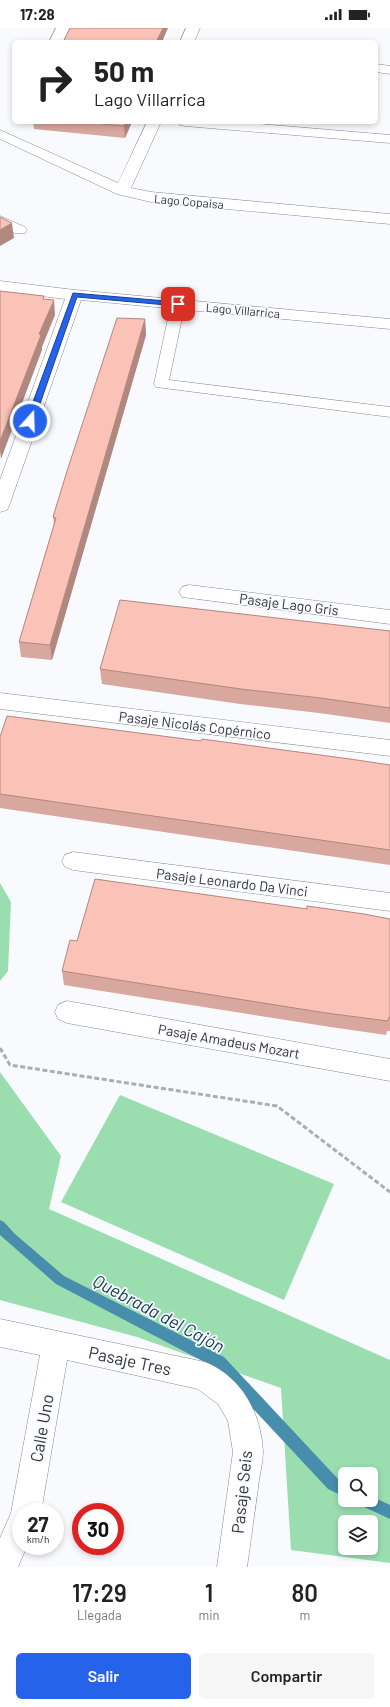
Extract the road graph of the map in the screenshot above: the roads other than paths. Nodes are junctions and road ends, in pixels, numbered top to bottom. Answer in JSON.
{"nodes":[{"id":1,"x":62,"y":28,"type":"edge"},
{"id":2,"x":193,"y":28,"type":"edge"},
{"id":3,"x":57,"y":40,"type":"edge"},
{"id":4,"x":188,"y":40,"type":"edge"},
{"id":5,"x":378,"y":68,"type":"edge"},
{"id":6,"x":390,"y":70,"type":"edge"},
{"id":7,"x":153,"y":124,"type":"edge"},
{"id":8,"x":209,"y":124,"type":"edge"},
{"id":9,"x":8,"y":133,"type":"edge"},
{"id":10,"x":390,"y":139,"type":"edge"},
{"id":11,"x":122,"y":192,"type":"junction"},
{"id":12,"x":390,"y":219,"type":"edge"},
{"id":13,"x":0,"y":220,"type":"edge"},
{"id":14,"x":20,"y":230,"type":"dead end"},
{"id":15,"x":0,"y":286,"type":"edge"},
{"id":16,"x":75,"y":295,"type":"junction"},
{"id":17,"x":178,"y":304,"type":"junction"},
{"id":18,"x":390,"y":324,"type":"edge"},
{"id":19,"x":390,"y":412,"type":"edge"},
{"id":20,"x":0,"y":506,"type":"edge"},
{"id":21,"x":189,"y":592,"type":"dead end"},
{"id":22,"x":390,"y":616,"type":"edge"},
{"id":23,"x":0,"y":701,"type":"edge"},
{"id":24,"x":390,"y":748,"type":"edge"},
{"id":25,"x":73,"y":861,"type":"dead end"},
{"id":26,"x":390,"y":902,"type":"edge"},
{"id":27,"x":67,"y":1012,"type":"dead end"},
{"id":28,"x":390,"y":1070,"type":"edge"},
{"id":29,"x":0,"y":1334,"type":"edge"},
{"id":30,"x":56,"y":1344,"type":"junction"},
{"id":31,"x":242,"y":1417,"type":"joint"},
{"id":32,"x":28,"y":1503,"type":"edge"},
{"id":33,"x":12,"y":1546,"type":"edge"},
{"id":34,"x":3,"y":1567,"type":"edge"},
{"id":35,"x":232,"y":1567,"type":"edge"}],
"edges":[{"from":1,"to":3,"type":"street"},
{"from":2,"to":4,"type":"street"},
{"from":5,"to":6,"type":"street"},
{"from":7,"to":11,"type":"street"},
{"from":8,"to":10,"type":"street"},
{"from":9,"to":11,"type":"street","name":"Lago Copaisa"},
{"from":11,"to":12,"type":"street","name":"Lago Copaisa"},
{"from":13,"to":14,"type":"lane"},
{"from":15,"to":16,"type":"street","name":"Lago Villarrica"},
{"from":16,"to":17,"type":"street","name":"Lago Villarrica"},
{"from":16,"to":20,"type":"street"},
{"from":17,"to":18,"type":"street","name":"Lago Villarrica"},
{"from":17,"to":19,"type":"lane"},
{"from":21,"to":22,"type":"street","name":"Pasaje Lago Gris"},
{"from":23,"to":24,"type":"street","name":"Pasaje Nicolás Copérnico"},
{"from":25,"to":26,"type":"street","name":"Pasaje Leonardo Da Vinci"},
{"from":27,"to":28,"type":"street","name":"Pasaje Amadeus Mozart"},
{"from":29,"to":30,"type":"street","name":"Pasaje Tres"},
{"from":30,"to":31,"type":"street","name":"Pasaje Tres"},
{"from":30,"to":32,"type":"street","name":"Calle Uno"},
{"from":31,"to":35,"type":"street","name":"Pasaje Seis"},
{"from":33,"to":34,"type":"street"}]}
